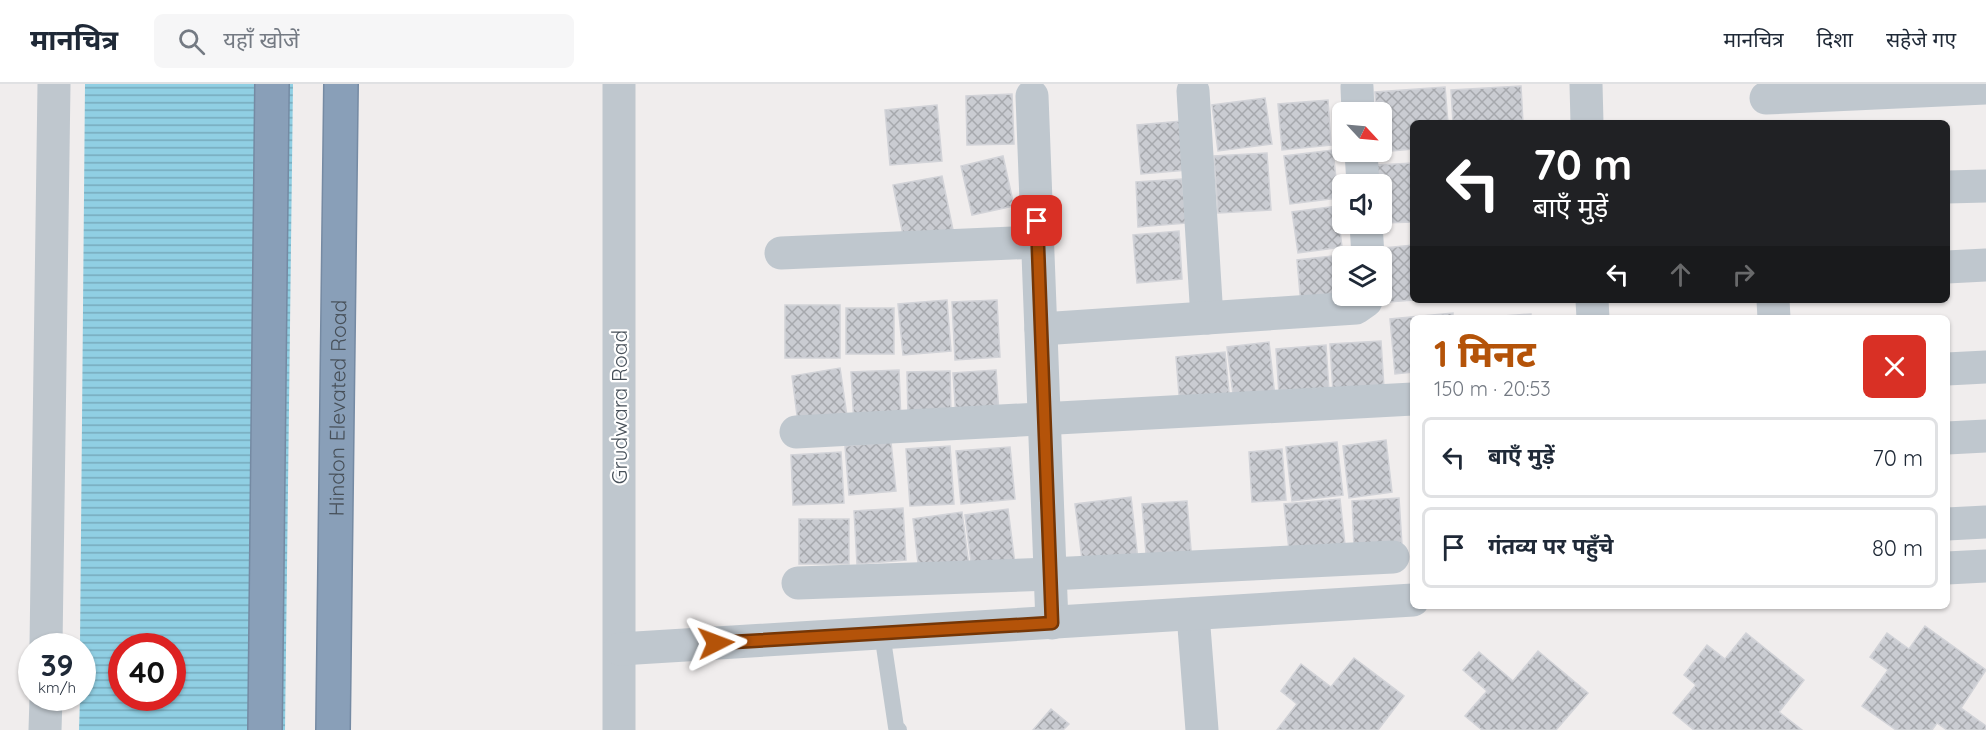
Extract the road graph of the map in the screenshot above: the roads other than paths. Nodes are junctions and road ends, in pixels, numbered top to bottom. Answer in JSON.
{"nodes":[{"id":1,"x":54,"y":84,"type":"edge"},
{"id":2,"x":272,"y":84,"type":"edge"},
{"id":3,"x":341,"y":84,"type":"edge"},
{"id":4,"x":619,"y":84,"type":"edge"},
{"id":5,"x":1586,"y":84,"type":"edge"},
{"id":6,"x":1986,"y":88,"type":"edge"},
{"id":7,"x":1193,"y":91,"type":"dead end"},
{"id":8,"x":1032,"y":96,"type":"dead end"},
{"id":9,"x":1766,"y":102,"type":"edge"},
{"id":10,"x":1587,"y":120,"type":"edge"},
{"id":11,"x":1986,"y":186,"type":"edge"},
{"id":12,"x":1950,"y":187,"type":"edge"},
{"id":13,"x":1038,"y":242,"type":"junction"},
{"id":14,"x":781,"y":253,"type":"dead end"},
{"id":15,"x":1986,"y":265,"type":"edge"},
{"id":16,"x":1950,"y":267,"type":"edge"},
{"id":17,"x":1359,"y":306,"type":"edge"},
{"id":18,"x":1207,"y":318,"type":"junction"},
{"id":19,"x":1041,"y":329,"type":"junction"},
{"id":20,"x":1986,"y":367,"type":"edge"},
{"id":21,"x":1950,"y":369,"type":"edge"},
{"id":22,"x":1410,"y":399,"type":"edge"},
{"id":23,"x":1044,"y":418,"type":"junction"},
{"id":24,"x":796,"y":432,"type":"dead end"},
{"id":25,"x":1986,"y":436,"type":"edge"},
{"id":26,"x":1950,"y":438,"type":"edge"},
{"id":27,"x":1986,"y":522,"type":"edge"},
{"id":28,"x":1950,"y":524,"type":"edge"},
{"id":29,"x":1393,"y":557,"type":"dead end"},
{"id":30,"x":1986,"y":566,"type":"edge"},
{"id":31,"x":1950,"y":568,"type":"edge"},
{"id":32,"x":1050,"y":574,"type":"junction"},
{"id":33,"x":798,"y":583,"type":"dead end"},
{"id":34,"x":1410,"y":600,"type":"edge"},
{"id":35,"x":1193,"y":614,"type":"junction"},
{"id":36,"x":1052,"y":623,"type":"junction"},
{"id":37,"x":46,"y":633,"type":"edge"},
{"id":38,"x":882,"y":633,"type":"junction"},
{"id":39,"x":620,"y":649,"type":"junction"},
{"id":40,"x":46,"y":711,"type":"edge"},
{"id":41,"x":45,"y":730,"type":"edge"},
{"id":42,"x":265,"y":730,"type":"edge"},
{"id":43,"x":333,"y":730,"type":"edge"},
{"id":44,"x":619,"y":730,"type":"edge"},
{"id":45,"x":899,"y":730,"type":"edge"},
{"id":46,"x":1202,"y":730,"type":"edge"}],
"edges":[{"from":1,"to":37,"type":"street"},
{"from":2,"to":42,"type":"highway"},
{"from":3,"to":43,"type":"highway","name":"Hindon Elevated Road"},
{"from":4,"to":39,"type":"street","name":"Grudwara Road"},
{"from":5,"to":10,"type":"street"},
{"from":6,"to":9,"type":"street"},
{"from":7,"to":18,"type":"street"},
{"from":8,"to":13,"type":"street"},
{"from":11,"to":12,"type":"street"},
{"from":13,"to":14,"type":"street"},
{"from":13,"to":19,"type":"street"},
{"from":15,"to":16,"type":"street"},
{"from":17,"to":18,"type":"street"},
{"from":18,"to":19,"type":"street"},
{"from":19,"to":23,"type":"street"},
{"from":20,"to":21,"type":"street"},
{"from":22,"to":23,"type":"street"},
{"from":23,"to":24,"type":"street"},
{"from":23,"to":32,"type":"street"},
{"from":25,"to":26,"type":"street"},
{"from":27,"to":28,"type":"street"},
{"from":29,"to":32,"type":"street"},
{"from":30,"to":31,"type":"street"},
{"from":32,"to":33,"type":"street"},
{"from":32,"to":36,"type":"street"},
{"from":34,"to":35,"type":"street"},
{"from":35,"to":36,"type":"street"},
{"from":35,"to":46,"type":"street"},
{"from":36,"to":38,"type":"street"},
{"from":38,"to":39,"type":"street"},
{"from":38,"to":45,"type":"lane"},
{"from":39,"to":44,"type":"street","name":"Grudwara Road"},
{"from":40,"to":41,"type":"street"}]}
